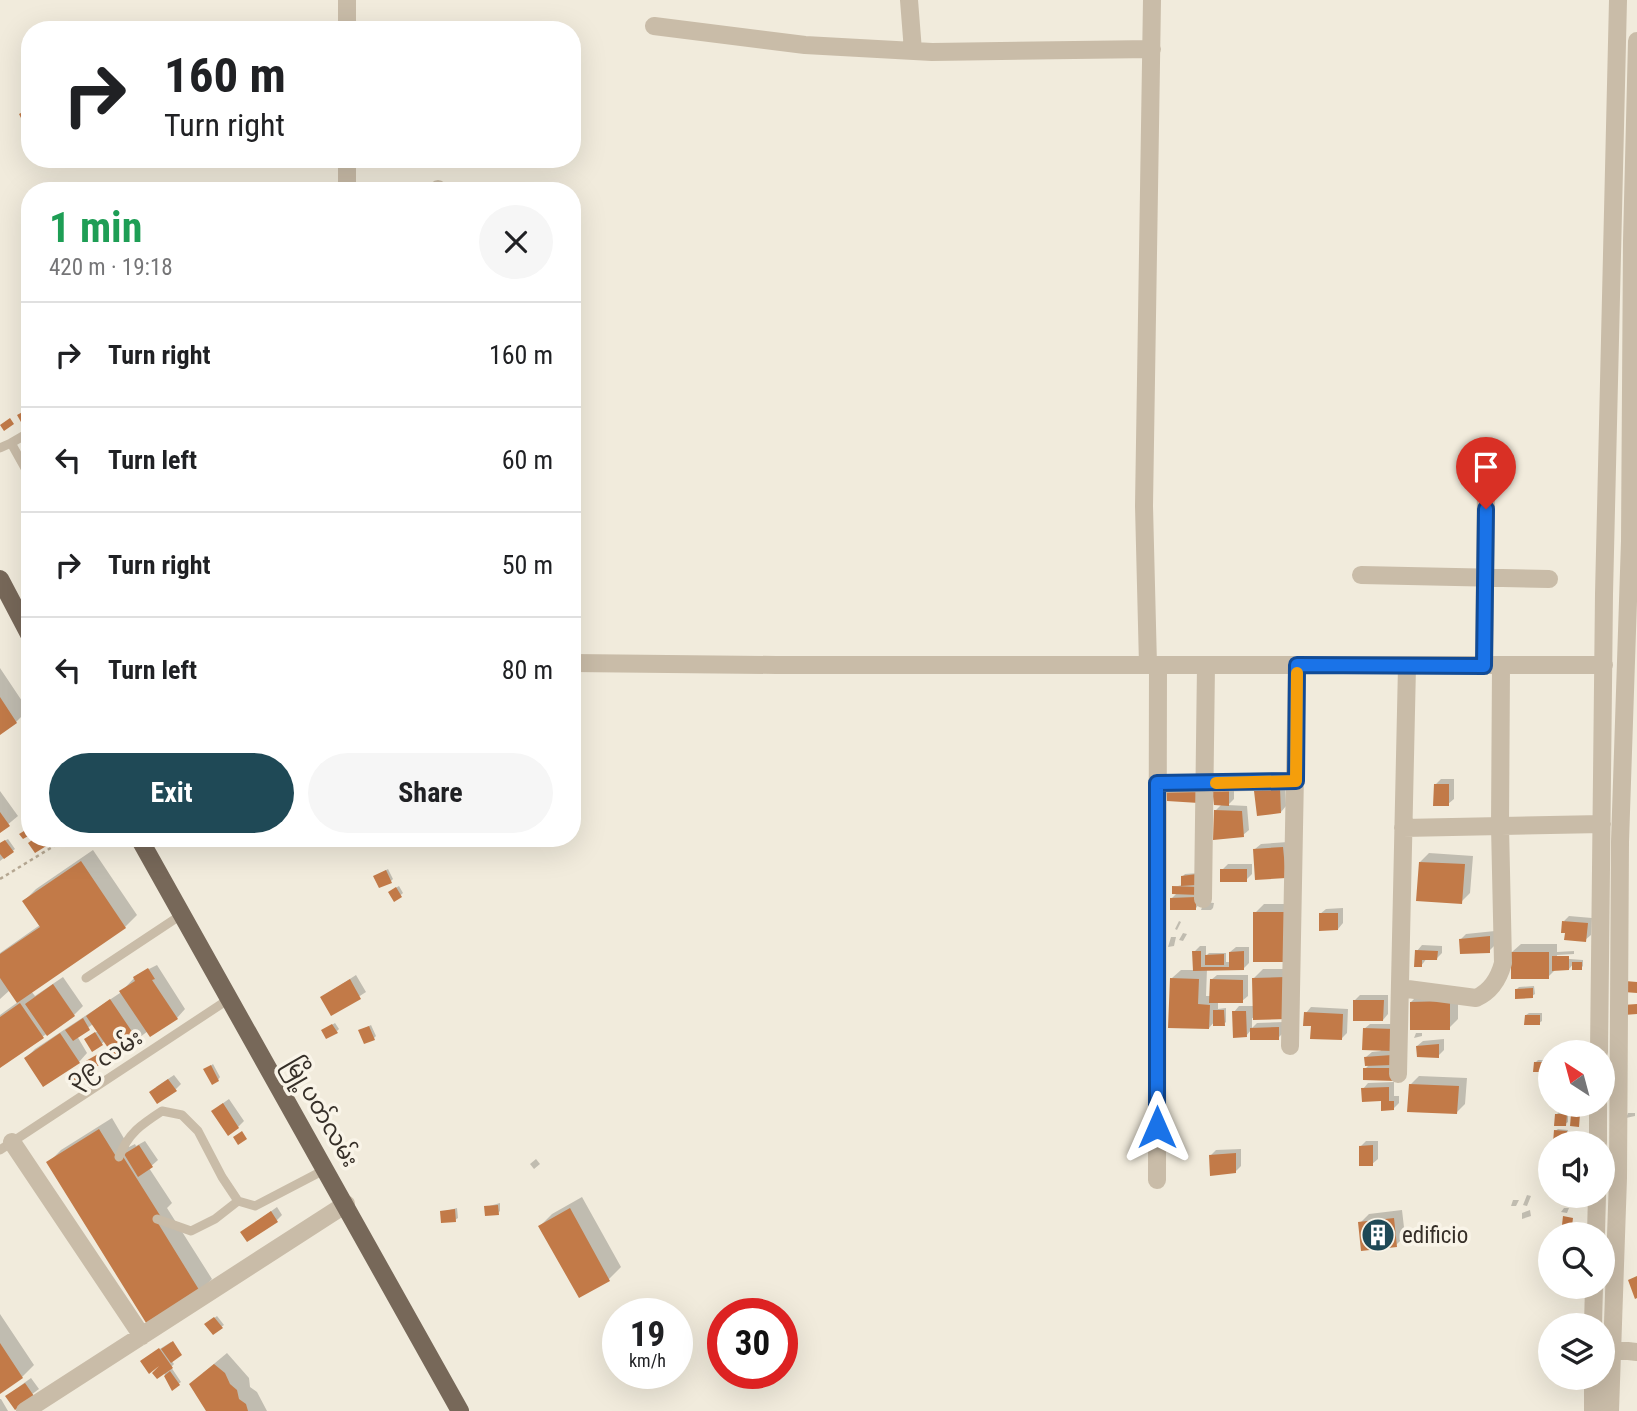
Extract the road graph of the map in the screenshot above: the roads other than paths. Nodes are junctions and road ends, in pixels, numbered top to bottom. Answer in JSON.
{"nodes":[{"id":1,"x":347,"y":0,"type":"edge"},
{"id":2,"x":909,"y":0,"type":"edge"},
{"id":3,"x":1152,"y":0,"type":"edge"},
{"id":4,"x":1618,"y":0,"type":"edge"},
{"id":5,"x":347,"y":21,"type":"edge"},
{"id":6,"x":654,"y":26,"type":"dead end"},
{"id":7,"x":1637,"y":41,"type":"edge"},
{"id":8,"x":1152,"y":49,"type":"junction"},
{"id":9,"x":913,"y":51,"type":"junction"},
{"id":10,"x":1634,"y":341,"type":"edge"},
{"id":11,"x":1634,"y":376,"type":"edge"},
{"id":12,"x":21,"y":437,"type":"edge"},
{"id":13,"x":11,"y":443,"type":"junction"},
{"id":14,"x":0,"y":448,"type":"edge"},
{"id":15,"x":21,"y":461,"type":"edge"},
{"id":16,"x":1486,"y":486,"type":"dead end"},
{"id":17,"x":1623,"y":544,"type":"edge"},
{"id":18,"x":1361,"y":575,"type":"dead end"},
{"id":19,"x":1485,"y":578,"type":"junction"},
{"id":20,"x":1549,"y":579,"type":"dead end"},
{"id":21,"x":1,"y":584,"type":"edge"},
{"id":22,"x":1616,"y":594,"type":"junction"},
{"id":23,"x":21,"y":602,"type":"edge"},
{"id":24,"x":581,"y":663,"type":"edge"},
{"id":25,"x":1153,"y":665,"type":"junction"},
{"id":26,"x":1206,"y":665,"type":"junction"},
{"id":27,"x":1297,"y":665,"type":"junction"},
{"id":28,"x":1604,"y":665,"type":"junction"},
{"id":29,"x":1407,"y":666,"type":"junction"},
{"id":30,"x":1492,"y":667,"type":"junction"},
{"id":31,"x":1630,"y":772,"type":"edge"},
{"id":32,"x":1296,"y":781,"type":"junction"},
{"id":33,"x":1157,"y":783,"type":"junction"},
{"id":34,"x":1205,"y":783,"type":"junction"},
{"id":35,"x":1602,"y":824,"type":"junction"},
{"id":36,"x":1500,"y":826,"type":"junction"},
{"id":37,"x":1404,"y":828,"type":"junction"},
{"id":38,"x":144,"y":847,"type":"edge"},
{"id":39,"x":1611,"y":854,"type":"junction"},
{"id":40,"x":1203,"y":899,"type":"dead end"},
{"id":41,"x":181,"y":915,"type":"junction"},
{"id":42,"x":86,"y":978,"type":"dead end"},
{"id":43,"x":1400,"y":988,"type":"junction"},
{"id":44,"x":229,"y":999,"type":"junction"},
{"id":45,"x":1600,"y":1040,"type":"edge"},
{"id":46,"x":1290,"y":1046,"type":"dead end"},
{"id":47,"x":1398,"y":1074,"type":"dead end"},
{"id":48,"x":1611,"y":1131,"type":"edge"},
{"id":49,"x":6,"y":1146,"type":"edge"},
{"id":50,"x":119,"y":1157,"type":"dead end"},
{"id":51,"x":326,"y":1169,"type":"junction"},
{"id":52,"x":1157,"y":1180,"type":"dead end"},
{"id":53,"x":238,"y":1201,"type":"junction"},
{"id":54,"x":346,"y":1204,"type":"junction"},
{"id":55,"x":1611,"y":1208,"type":"edge"},
{"id":56,"x":157,"y":1219,"type":"dead end"},
{"id":57,"x":1612,"y":1313,"type":"edge"},
{"id":58,"x":142,"y":1336,"type":"junction"},
{"id":59,"x":1615,"y":1349,"type":"edge"},
{"id":60,"x":1637,"y":1352,"type":"edge"},
{"id":61,"x":1593,"y":1390,"type":"edge"},
{"id":62,"x":1610,"y":1390,"type":"edge"},
{"id":63,"x":455,"y":1409,"type":"edge"},
{"id":64,"x":25,"y":1411,"type":"edge"},
{"id":65,"x":1593,"y":1411,"type":"edge"},
{"id":66,"x":1610,"y":1411,"type":"edge"}],
"edges":[{"from":1,"to":5,"type":"street"},
{"from":2,"to":9,"type":"street"},
{"from":3,"to":8,"type":"street"},
{"from":4,"to":17,"type":"street"},
{"from":6,"to":9,"type":"street"},
{"from":7,"to":10,"type":"street"},
{"from":8,"to":9,"type":"street"},
{"from":8,"to":25,"type":"street"},
{"from":10,"to":11,"type":"street"},
{"from":11,"to":17,"type":"street"},
{"from":12,"to":13,"type":"lane"},
{"from":13,"to":14,"type":"lane"},
{"from":13,"to":15,"type":"lane"},
{"from":16,"to":19,"type":"street"},
{"from":17,"to":22,"type":"street"},
{"from":17,"to":22,"type":"street"},
{"from":18,"to":19,"type":"street"},
{"from":19,"to":20,"type":"street"},
{"from":19,"to":30,"type":"street"},
{"from":21,"to":23,"type":"main road"},
{"from":22,"to":28,"type":"street"},
{"from":22,"to":31,"type":"street"},
{"from":24,"to":25,"type":"street"},
{"from":25,"to":26,"type":"street"},
{"from":25,"to":33,"type":"street"},
{"from":26,"to":27,"type":"street"},
{"from":26,"to":34,"type":"street"},
{"from":27,"to":29,"type":"street"},
{"from":27,"to":32,"type":"street"},
{"from":28,"to":30,"type":"street"},
{"from":28,"to":35,"type":"street"},
{"from":29,"to":30,"type":"street"},
{"from":29,"to":37,"type":"street"},
{"from":30,"to":36,"type":"street"},
{"from":31,"to":39,"type":"street"},
{"from":32,"to":34,"type":"street"},
{"from":32,"to":46,"type":"street"},
{"from":33,"to":34,"type":"street"},
{"from":33,"to":52,"type":"street"},
{"from":34,"to":40,"type":"street"},
{"from":35,"to":36,"type":"street"},
{"from":35,"to":39,"type":"street"},
{"from":36,"to":37,"type":"street"},
{"from":36,"to":43,"type":"street"},
{"from":37,"to":43,"type":"street"},
{"from":38,"to":41,"type":"main road","name":"မြို့ပတ်လမ်း"},
{"from":39,"to":45,"type":"street"},
{"from":39,"to":48,"type":"street"},
{"from":41,"to":42,"type":"lane"},
{"from":41,"to":44,"type":"main road","name":"မြို့ပတ်လမ်း"},
{"from":43,"to":47,"type":"street"},
{"from":44,"to":49,"type":"lane","name":"၃၉ လမ်း"},
{"from":44,"to":51,"type":"main road","name":"မြို့ပတ်လမ်း"},
{"from":49,"to":58,"type":"street"},
{"from":50,"to":53,"type":"lane"},
{"from":51,"to":53,"type":"lane"},
{"from":51,"to":54,"type":"main road","name":"မြို့ပတ်လမ်း"},
{"from":53,"to":56,"type":"lane"},
{"from":54,"to":58,"type":"street"},
{"from":54,"to":63,"type":"main road","name":"မြို့ပတ်လမ်း"},
{"from":55,"to":57,"type":"street"},
{"from":58,"to":64,"type":"street"},
{"from":59,"to":60,"type":"street"},
{"from":61,"to":65,"type":"street"},
{"from":62,"to":66,"type":"street"}]}
